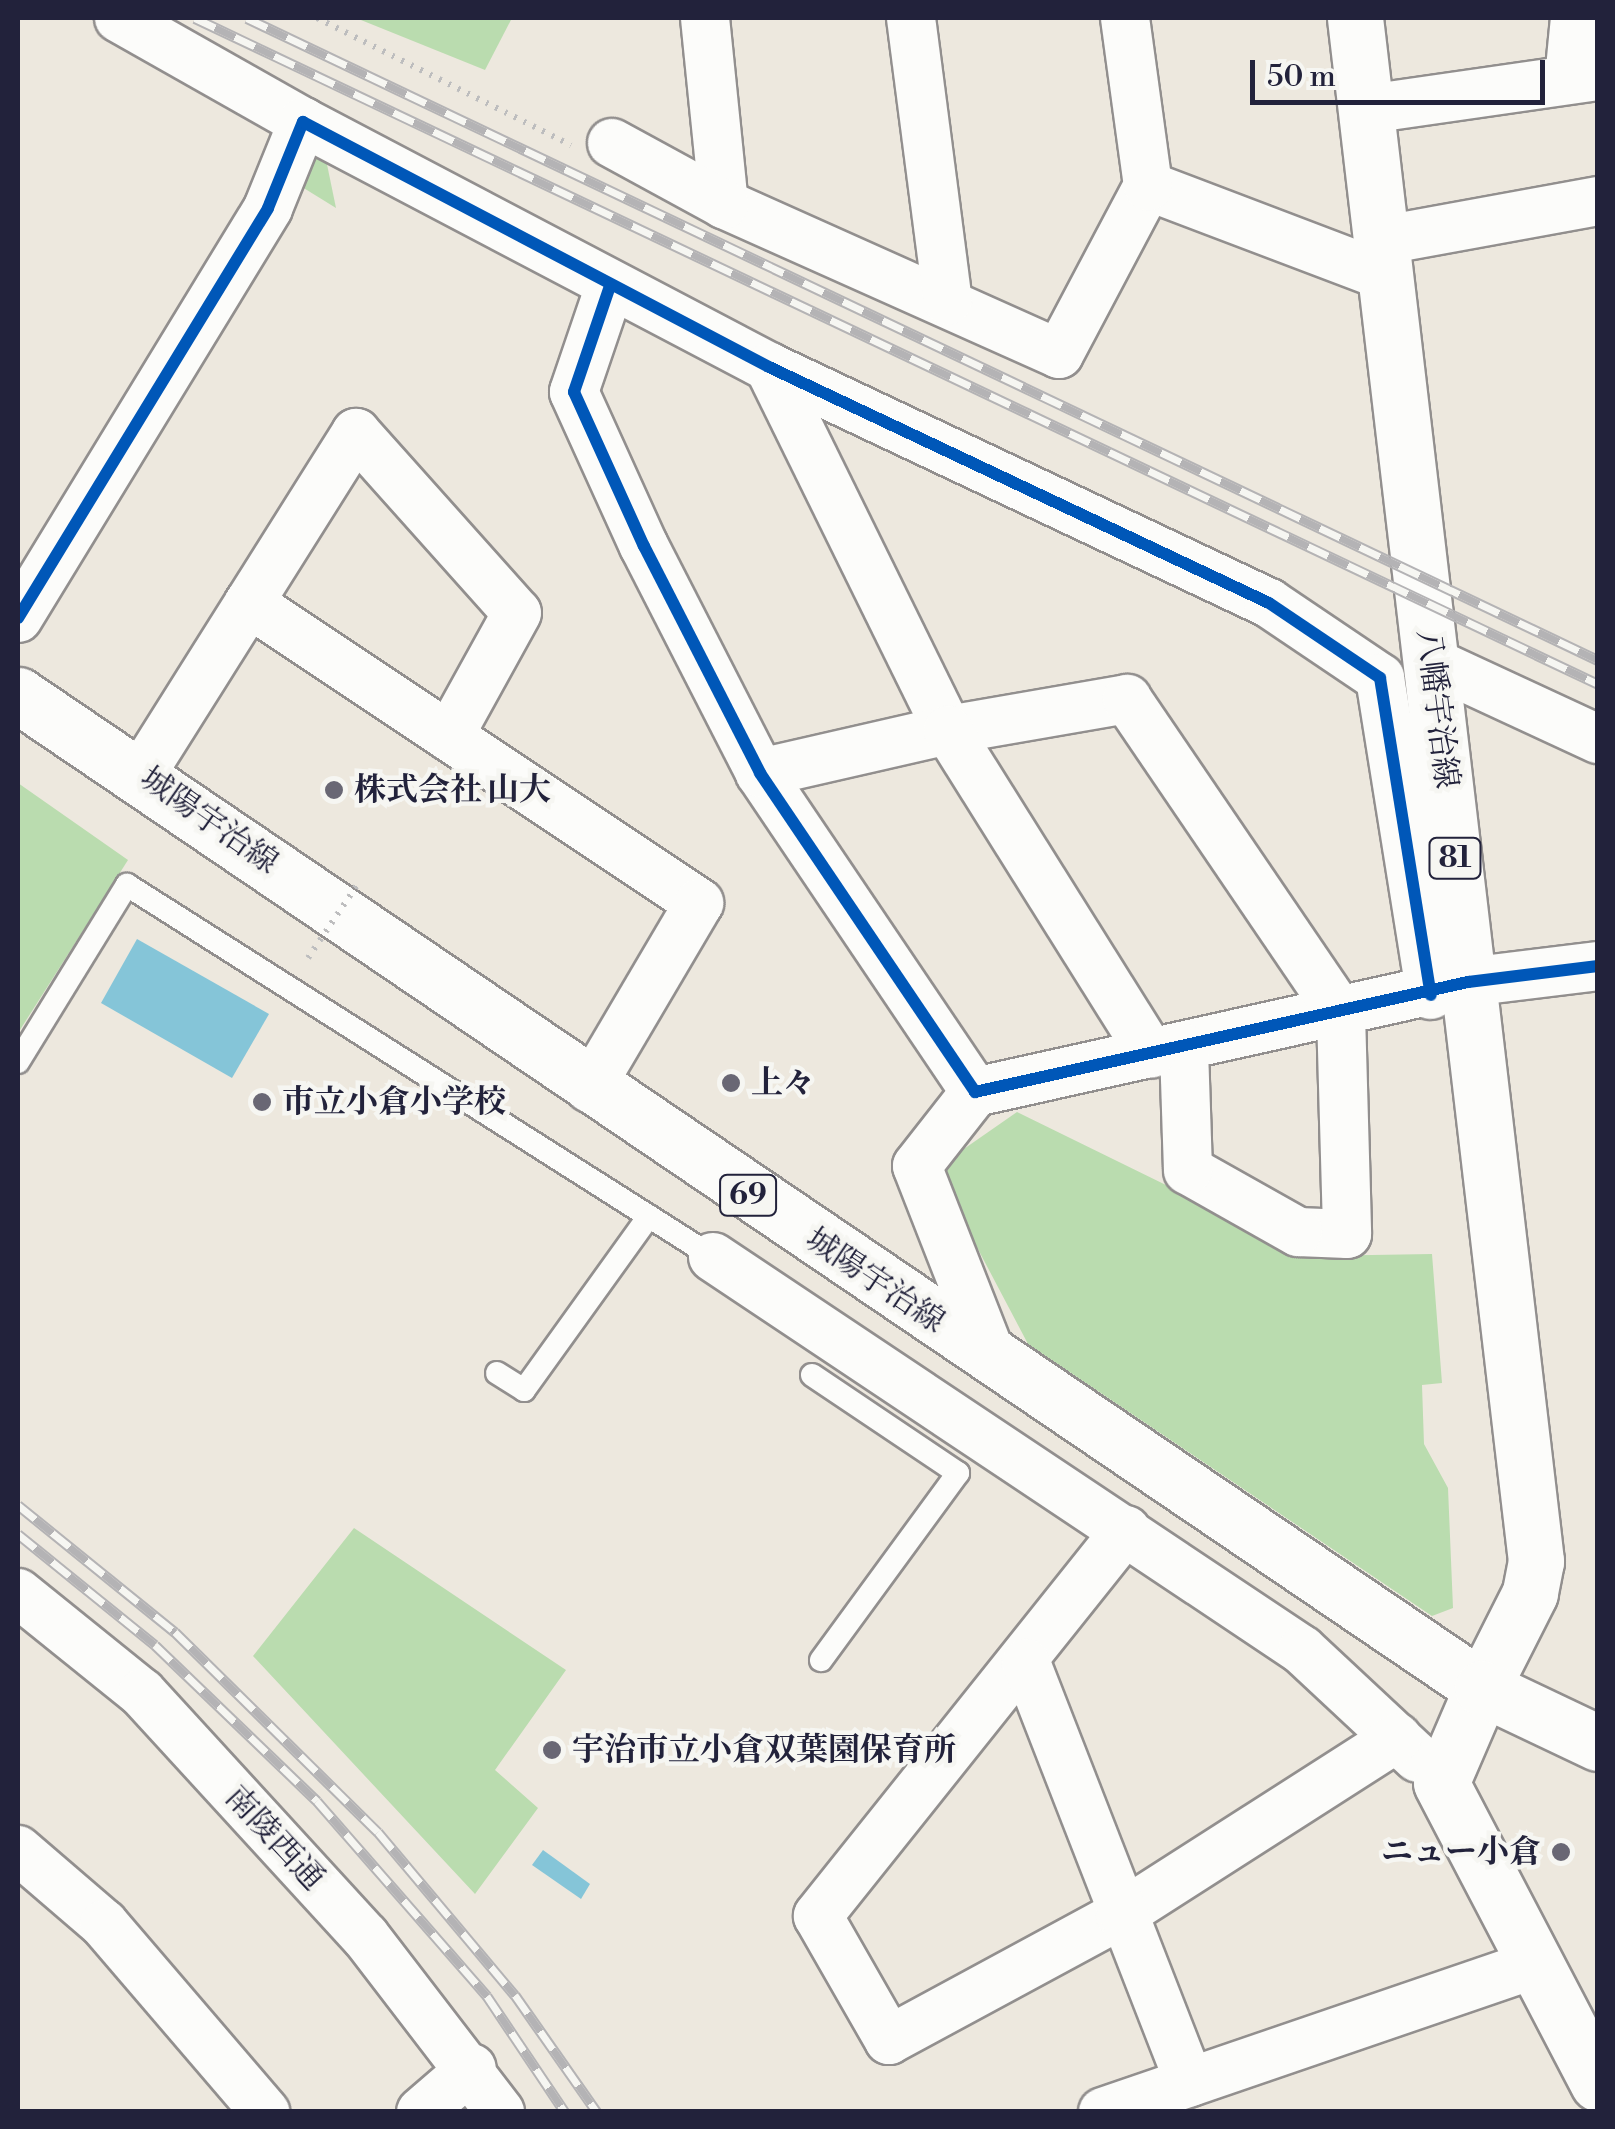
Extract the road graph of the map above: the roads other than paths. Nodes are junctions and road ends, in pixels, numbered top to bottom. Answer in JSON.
{"nodes":[{"id":1,"x":119,"y":18,"type":"edge"},
{"id":2,"x":705,"y":18,"type":"edge"},
{"id":3,"x":910,"y":18,"type":"edge"},
{"id":4,"x":1125,"y":18,"type":"edge"},
{"id":5,"x":1355,"y":18,"type":"edge"},
{"id":6,"x":1575,"y":18,"type":"edge"},
{"id":7,"x":1583,"y":77,"type":"edge"},
{"id":8,"x":1368,"y":109,"type":"junction"},
{"id":9,"x":303,"y":122,"type":"junction"},
{"id":10,"x":612,"y":143,"type":"road end"},
{"id":11,"x":1148,"y":186,"type":"junction"},
{"id":12,"x":1598,"y":201,"type":"edge"},
{"id":13,"x":724,"y":204,"type":"junction"},
{"id":14,"x":1385,"y":259,"type":"junction"},
{"id":15,"x":610,"y":286,"type":"junction"},
{"id":16,"x":948,"y":301,"type":"junction"},
{"id":17,"x":769,"y":368,"type":"junction"},
{"id":18,"x":249,"y":603,"type":"junction"},
{"id":19,"x":18,"y":618,"type":"edge"},
{"id":20,"x":1434,"y":664,"type":"junction"},
{"id":21,"x":18,"y":695,"type":"edge"},
{"id":22,"x":948,"y":730,"type":"junction"},
{"id":23,"x":449,"y":736,"type":"junction"},
{"id":24,"x":1598,"y":739,"type":"edge"},
{"id":25,"x":142,"y":773,"type":"junction"},
{"id":26,"x":760,"y":773,"type":"junction"},
{"id":27,"x":1598,"y":966,"type":"edge"},
{"id":28,"x":1450,"y":988,"type":"junction"},
{"id":29,"x":1341,"y":1014,"type":"junction"},
{"id":30,"x":1168,"y":1051,"type":"junction"},
{"id":31,"x":18,"y":1062,"type":"edge"},
{"id":32,"x":590,"y":1088,"type":"junction"},
{"id":33,"x":974,"y":1092,"type":"junction"},
{"id":34,"x":649,"y":1216,"type":"junction"},
{"id":35,"x":713,"y":1257,"type":"joint"},
{"id":36,"x":994,"y":1360,"type":"junction"},
{"id":37,"x":497,"y":1373,"type":"dead end"},
{"id":38,"x":812,"y":1374,"type":"dead end"},
{"id":39,"x":1126,"y":1530,"type":"junction"},
{"id":40,"x":18,"y":1593,"type":"edge"},
{"id":41,"x":820,"y":1660,"type":"dead end"},
{"id":42,"x":1026,"y":1664,"type":"junction"},
{"id":43,"x":1482,"y":1688,"type":"junction"},
{"id":44,"x":1397,"y":1738,"type":"junction"},
{"id":45,"x":1598,"y":1743,"type":"edge"},
{"id":46,"x":1441,"y":1782,"type":"junction"},
{"id":47,"x":18,"y":1850,"type":"edge"},
{"id":48,"x":1120,"y":1915,"type":"junction"},
{"id":49,"x":1533,"y":1965,"type":"junction"},
{"id":50,"x":472,"y":2068,"type":"junction"},
{"id":51,"x":1188,"y":2082,"type":"junction"},
{"id":52,"x":1598,"y":2083,"type":"edge"},
{"id":53,"x":264,"y":2112,"type":"edge"},
{"id":54,"x":420,"y":2112,"type":"edge"},
{"id":55,"x":500,"y":2112,"type":"edge"},
{"id":56,"x":1103,"y":2112,"type":"edge"}],
"edges":[{"from":1,"to":9,"type":"street"},
{"from":2,"to":13,"type":"street"},
{"from":3,"to":16,"type":"street"},
{"from":4,"to":11,"type":"street"},
{"from":5,"to":8,"type":"main road","name":"八幡宇治線","number":"81"},
{"from":6,"to":7,"type":"street"},
{"from":7,"to":8,"type":"street"},
{"from":8,"to":14,"type":"main road","name":"八幡宇治線","number":"81"},
{"from":9,"to":15,"type":"street"},
{"from":9,"to":19,"type":"street"},
{"from":10,"to":13,"type":"street"},
{"from":11,"to":14,"type":"street"},
{"from":11,"to":16,"type":"street"},
{"from":12,"to":14,"type":"street"},
{"from":13,"to":16,"type":"street"},
{"from":14,"to":20,"type":"main road","name":"八幡宇治線","number":"81"},
{"from":15,"to":17,"type":"street"},
{"from":15,"to":26,"type":"street"},
{"from":17,"to":22,"type":"street"},
{"from":17,"to":28,"type":"street"},
{"from":18,"to":23,"type":"street"},
{"from":18,"to":23,"type":"street"},
{"from":18,"to":25,"type":"street"},
{"from":20,"to":24,"type":"street"},
{"from":20,"to":28,"type":"main road","name":"八幡宇治線","number":"81"},
{"from":21,"to":25,"type":"main road","name":"城陽宇治線","number":"69"},
{"from":22,"to":26,"type":"street"},
{"from":22,"to":29,"type":"street"},
{"from":22,"to":30,"type":"street"},
{"from":23,"to":32,"type":"street"},
{"from":25,"to":32,"type":"main road","name":"城陽宇治線","number":"69"},
{"from":26,"to":33,"type":"street"},
{"from":27,"to":28,"type":"street"},
{"from":28,"to":29,"type":"street"},
{"from":28,"to":43,"type":"main road","name":"八幡宇治線","number":"81"},
{"from":29,"to":30,"type":"street"},
{"from":29,"to":30,"type":"street"},
{"from":30,"to":33,"type":"street"},
{"from":31,"to":34,"type":"lane"},
{"from":32,"to":36,"type":"main road","name":"城陽宇治線","number":"69"},
{"from":33,"to":36,"type":"street"},
{"from":34,"to":35,"type":"lane"},
{"from":34,"to":37,"type":"lane"},
{"from":35,"to":39,"type":"street"},
{"from":36,"to":43,"type":"main road","name":"城陽宇治線","number":"69"},
{"from":38,"to":41,"type":"lane"},
{"from":39,"to":42,"type":"street"},
{"from":39,"to":44,"type":"street"},
{"from":40,"to":50,"type":"street","name":"南陵西通"},
{"from":42,"to":48,"type":"street"},
{"from":42,"to":48,"type":"street"},
{"from":43,"to":45,"type":"main road","name":"城陽宇治線","number":"69"},
{"from":43,"to":46,"type":"main road","name":"八幡宇治線"},
{"from":44,"to":46,"type":"street"},
{"from":44,"to":48,"type":"street"},
{"from":46,"to":49,"type":"main road"},
{"from":47,"to":53,"type":"street"},
{"from":48,"to":51,"type":"street"},
{"from":49,"to":51,"type":"street"},
{"from":49,"to":52,"type":"main road"},
{"from":50,"to":54,"type":"street"},
{"from":50,"to":55,"type":"street","name":"南陵西通"},
{"from":51,"to":56,"type":"street"}]}
